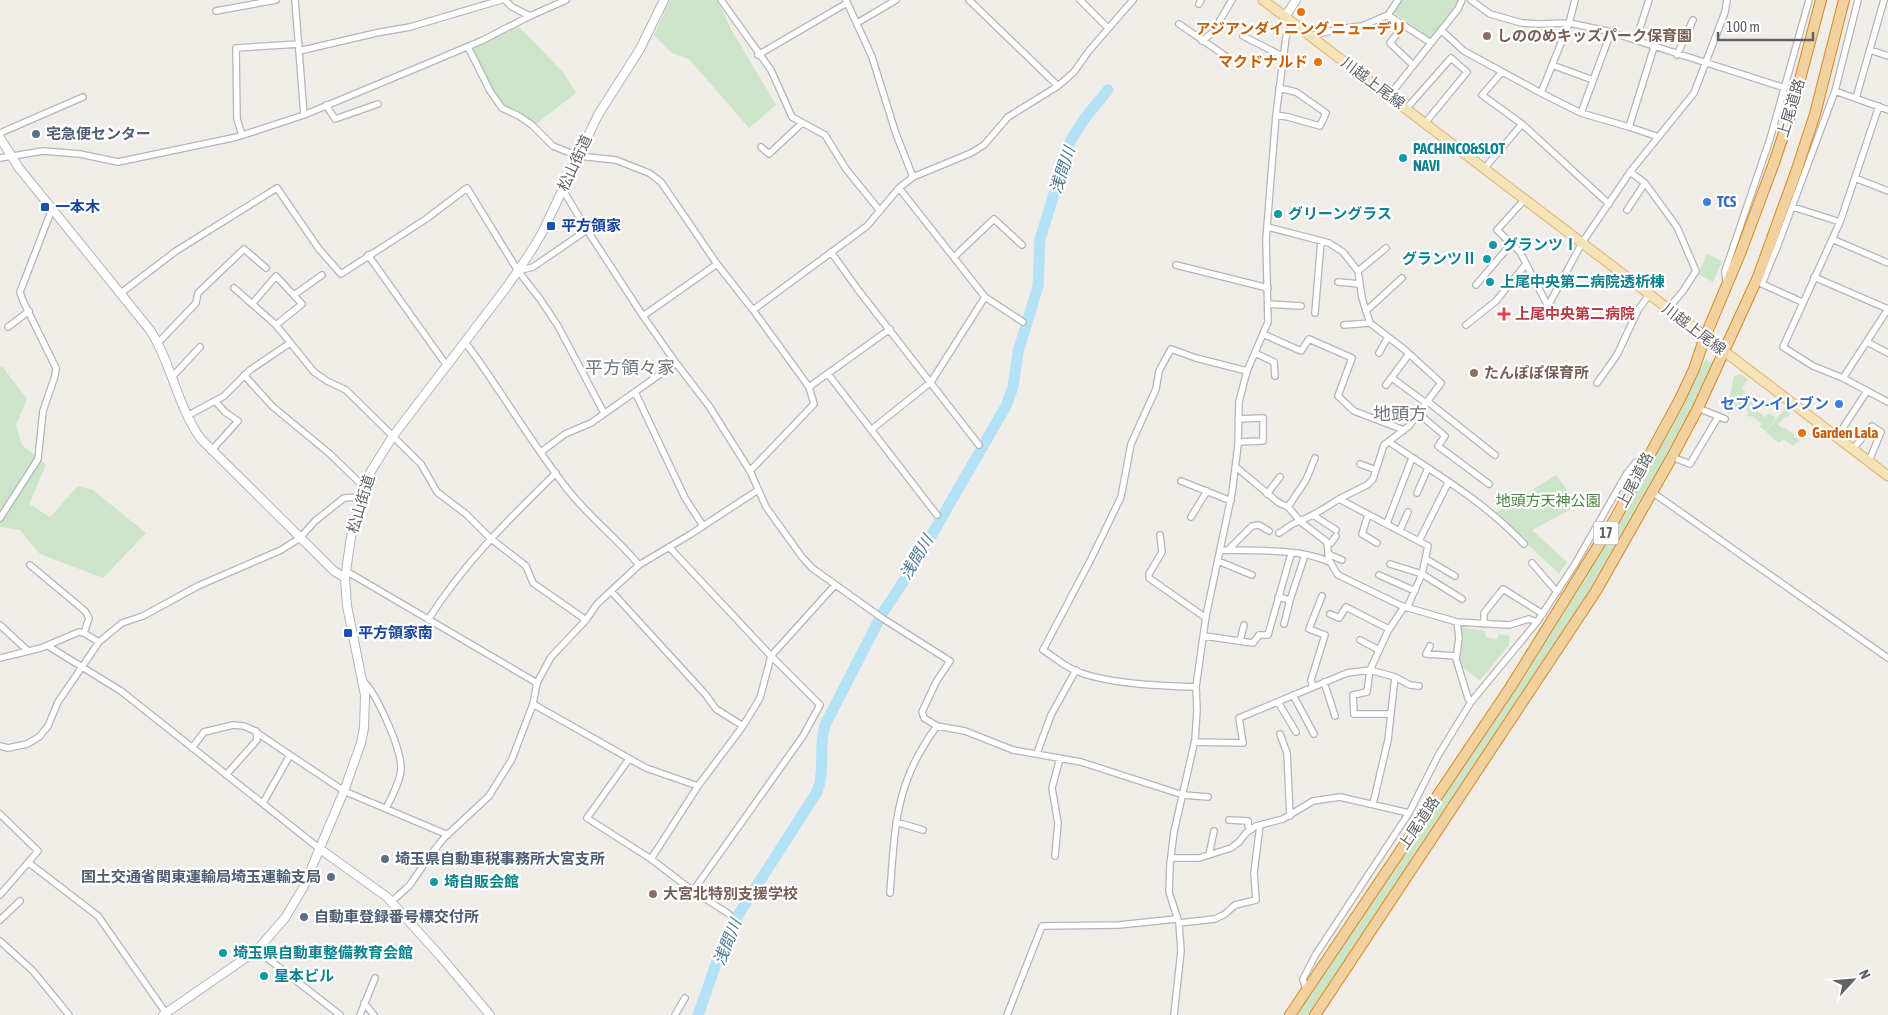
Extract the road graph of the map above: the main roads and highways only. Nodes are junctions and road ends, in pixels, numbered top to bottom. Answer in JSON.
{"nodes":[{"id":1,"x":664,"y":0,"type":"edge"},
{"id":2,"x":1263,"y":0,"type":"edge"},
{"id":3,"x":1296,"y":0,"type":"edge"},
{"id":4,"x":1821,"y":0,"type":"edge"},
{"id":5,"x":1844,"y":0,"type":"edge"},
{"id":6,"x":1284,"y":17,"type":"junction"},
{"id":7,"x":0,"y":138,"type":"edge"},
{"id":8,"x":1705,"y":337,"type":"junction"},
{"id":9,"x":1724,"y":351,"type":"junction"},
{"id":10,"x":1888,"y":476,"type":"edge"},
{"id":11,"x":346,"y":574,"type":"junction"},
{"id":12,"x":320,"y":849,"type":"junction"},
{"id":13,"x":165,"y":1014,"type":"edge"},
{"id":14,"x":490,"y":1015,"type":"edge"},
{"id":15,"x":1290,"y":1015,"type":"edge"},
{"id":16,"x":1315,"y":1015,"type":"edge"}],
"edges":[{"from":1,"to":11,"type":"main road","name":"松山街道"},
{"from":2,"to":6,"type":"main road","name":"川越上尾線"},
{"from":3,"to":6,"type":"main road"},
{"from":4,"to":8,"type":"highway","name":"上尾道路","number":"17"},
{"from":5,"to":9,"type":"highway","name":"上尾道路","number":"17"},
{"from":6,"to":8,"type":"main road","name":"川越上尾線"},
{"from":7,"to":11,"type":"main road"},
{"from":8,"to":9,"type":"main road","name":"川越上尾線"},
{"from":8,"to":15,"type":"highway","name":"上尾道路","number":"17"},
{"from":9,"to":10,"type":"main road","name":"川越上尾線"},
{"from":9,"to":16,"type":"highway","name":"上尾道路","number":"17"},
{"from":11,"to":12,"type":"main road","name":"松山街道"},
{"from":12,"to":13,"type":"main road","name":"松山街道"},
{"from":12,"to":14,"type":"main road"}]}
